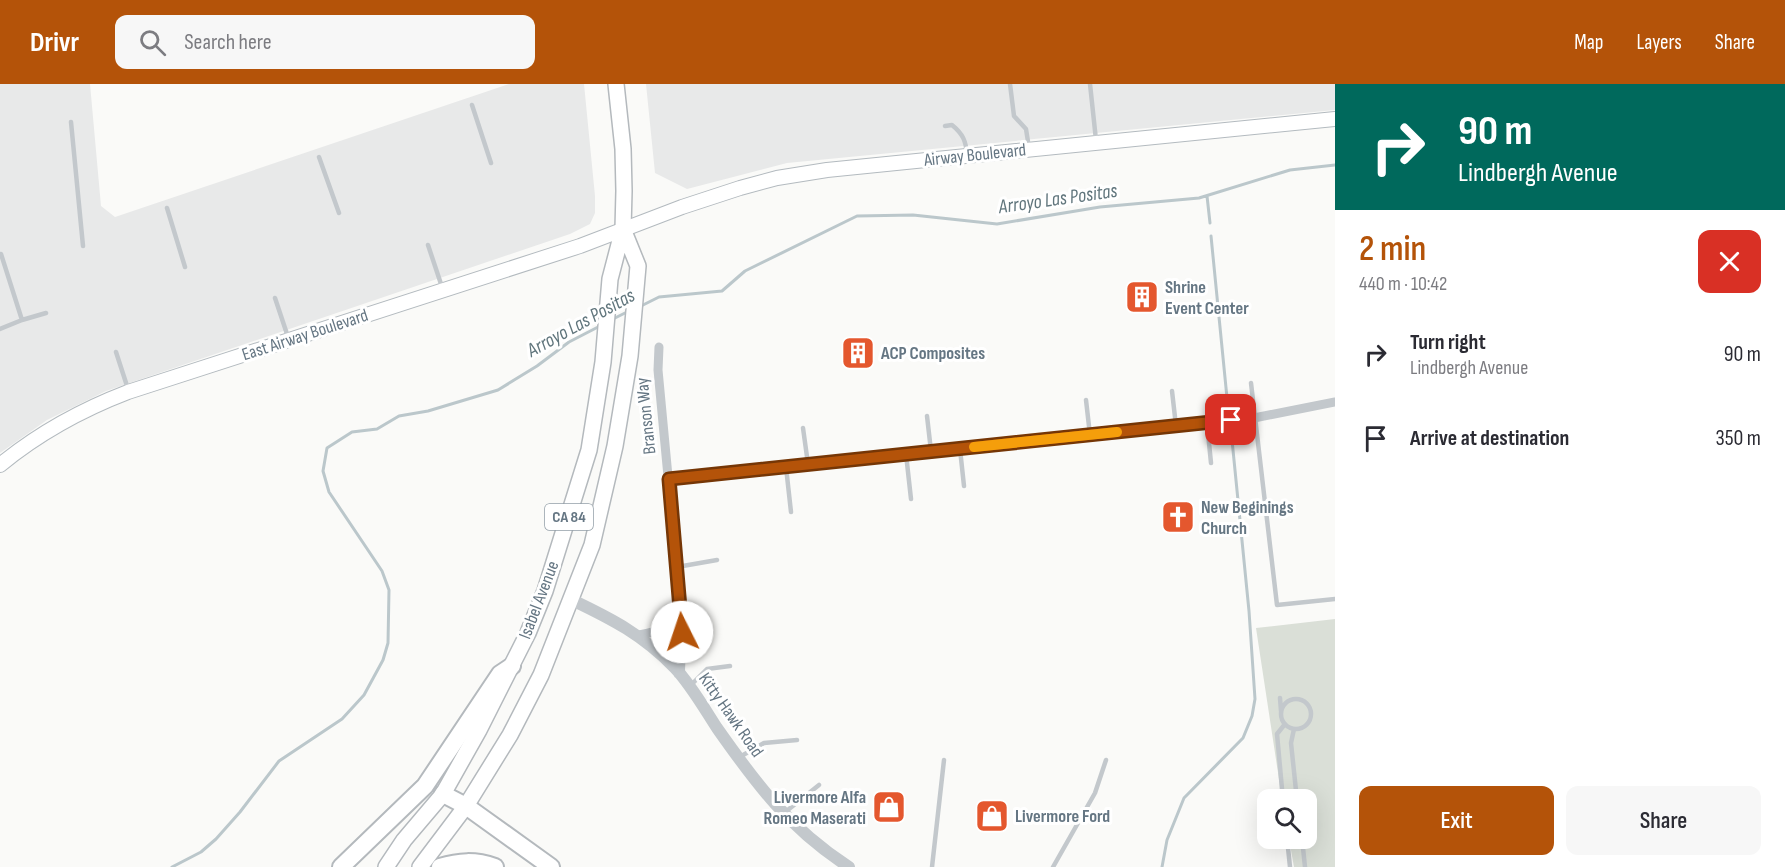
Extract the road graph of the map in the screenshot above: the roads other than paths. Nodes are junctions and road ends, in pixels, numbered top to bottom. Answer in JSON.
{"nodes":[{"id":1,"x":616,"y":84,"type":"edge"},
{"id":2,"x":1010,"y":84,"type":"edge"},
{"id":3,"x":1090,"y":84,"type":"edge"},
{"id":4,"x":472,"y":105,"type":"dead end"},
{"id":5,"x":1335,"y":119,"type":"edge"},
{"id":6,"x":71,"y":122,"type":"dead end"},
{"id":7,"x":945,"y":126,"type":"dead end"},
{"id":8,"x":1097,"y":143,"type":"junction"},
{"id":9,"x":1029,"y":150,"type":"junction"},
{"id":10,"x":968,"y":156,"type":"junction"},
{"id":11,"x":320,"y":157,"type":"dead end"},
{"id":12,"x":491,"y":163,"type":"dead end"},
{"id":13,"x":167,"y":208,"type":"dead end"},
{"id":14,"x":339,"y":213,"type":"dead end"},
{"id":15,"x":623,"y":229,"type":"junction"},
{"id":16,"x":428,"y":245,"type":"dead end"},
{"id":17,"x":83,"y":246,"type":"dead end"},
{"id":18,"x":1,"y":254,"type":"edge"},
{"id":19,"x":185,"y":267,"type":"dead end"},
{"id":20,"x":442,"y":290,"type":"junction"},
{"id":21,"x":275,"y":298,"type":"dead end"},
{"id":22,"x":46,"y":313,"type":"dead end"},
{"id":23,"x":22,"y":320,"type":"junction"},
{"id":24,"x":0,"y":328,"type":"edge"},
{"id":25,"x":289,"y":340,"type":"junction"},
{"id":26,"x":659,"y":347,"type":"dead end"},
{"id":27,"x":116,"y":352,"type":"dead end"},
{"id":28,"x":1251,"y":384,"type":"dead end"},
{"id":29,"x":1172,"y":391,"type":"dead end"},
{"id":30,"x":128,"y":392,"type":"junction"},
{"id":31,"x":1086,"y":400,"type":"dead end"},
{"id":32,"x":1335,"y":402,"type":"edge"},
{"id":33,"x":927,"y":416,"type":"dead end"},
{"id":34,"x":1254,"y":418,"type":"junction"},
{"id":35,"x":1207,"y":423,"type":"junction"},
{"id":36,"x":1176,"y":426,"type":"junction"},
{"id":37,"x":803,"y":429,"type":"dead end"},
{"id":38,"x":1090,"y":435,"type":"junction"},
{"id":39,"x":960,"y":448,"type":"junction"},
{"id":40,"x":931,"y":451,"type":"junction"},
{"id":41,"x":906,"y":454,"type":"junction"},
{"id":42,"x":1211,"y":463,"type":"dead end"},
{"id":43,"x":808,"y":464,"type":"junction"},
{"id":44,"x":0,"y":465,"type":"edge"},
{"id":45,"x":786,"y":466,"type":"junction"},
{"id":46,"x":669,"y":479,"type":"junction"},
{"id":47,"x":964,"y":486,"type":"dead end"},
{"id":48,"x":910,"y":499,"type":"dead end"},
{"id":49,"x":791,"y":512,"type":"dead end"},
{"id":50,"x":717,"y":560,"type":"dead end"},
{"id":51,"x":677,"y":567,"type":"junction"},
{"id":52,"x":1335,"y":599,"type":"edge"},
{"id":53,"x":572,"y":600,"type":"junction"},
{"id":54,"x":679,"y":608,"type":"junction"},
{"id":55,"x":639,"y":635,"type":"junction"},
{"id":56,"x":512,"y":666,"type":"junction"},
{"id":57,"x":730,"y":666,"type":"dead end"},
{"id":58,"x":679,"y":673,"type":"junction"},
{"id":59,"x":689,"y":687,"type":"junction"},
{"id":60,"x":1308,"y":696,"type":"dead end"},
{"id":61,"x":1280,"y":698,"type":"dead end"},
{"id":62,"x":1309,"y":707,"type":"junction"},
{"id":63,"x":1281,"y":711,"type":"junction"},
{"id":64,"x":1285,"y":724,"type":"junction"},
{"id":65,"x":1294,"y":729,"type":"junction"},
{"id":66,"x":797,"y":740,"type":"dead end"},
{"id":67,"x":738,"y":758,"type":"junction"},
{"id":68,"x":944,"y":760,"type":"dead end"},
{"id":69,"x":1106,"y":760,"type":"dead end"},
{"id":70,"x":819,"y":785,"type":"dead end"},
{"id":71,"x":1282,"y":789,"type":"edge"},
{"id":72,"x":1297,"y":789,"type":"edge"},
{"id":73,"x":443,"y":794,"type":"junction"},
{"id":74,"x":466,"y":806,"type":"junction"},
{"id":75,"x":783,"y":814,"type":"junction"},
{"id":76,"x":1288,"y":849,"type":"edge"},
{"id":77,"x":1303,"y":849,"type":"edge"},
{"id":78,"x":341,"y":867,"type":"edge"},
{"id":79,"x":386,"y":867,"type":"edge"},
{"id":80,"x":420,"y":867,"type":"edge"},
{"id":81,"x":440,"y":867,"type":"edge"},
{"id":82,"x":495,"y":867,"type":"edge"},
{"id":83,"x":551,"y":867,"type":"edge"},
{"id":84,"x":849,"y":867,"type":"edge"},
{"id":85,"x":932,"y":867,"type":"edge"},
{"id":86,"x":1053,"y":867,"type":"edge"},
{"id":87,"x":1290,"y":867,"type":"edge"},
{"id":88,"x":1305,"y":867,"type":"edge"}],
"edges":[{"from":1,"to":15,"type":"highway","name":"Isabel Avenue","number":"CA 84"},
{"from":2,"to":9,"type":"lane"},
{"from":3,"to":8,"type":"lane"},
{"from":4,"to":12,"type":"lane"},
{"from":5,"to":8,"type":"main road","name":"Airway Boulevard"},
{"from":6,"to":17,"type":"lane"},
{"from":7,"to":10,"type":"lane"},
{"from":8,"to":9,"type":"main road","name":"Airway Boulevard"},
{"from":9,"to":10,"type":"main road","name":"Airway Boulevard"},
{"from":10,"to":15,"type":"main road","name":"Airway Boulevard"},
{"from":11,"to":14,"type":"lane"},
{"from":13,"to":19,"type":"lane"},
{"from":15,"to":20,"type":"main road","name":"East Airway Boulevard"},
{"from":15,"to":53,"type":"highway","name":"Isabel Avenue","number":"CA 84"},
{"from":15,"to":56,"type":"highway","name":"Isabel Avenue","number":"CA 84"},
{"from":16,"to":20,"type":"lane"},
{"from":18,"to":23,"type":"lane"},
{"from":20,"to":25,"type":"main road","name":"East Airway Boulevard"},
{"from":21,"to":25,"type":"lane"},
{"from":22,"to":23,"type":"lane"},
{"from":23,"to":24,"type":"lane"},
{"from":25,"to":30,"type":"main road","name":"East Airway Boulevard"},
{"from":26,"to":46,"type":"street","name":"Branson Way"},
{"from":27,"to":30,"type":"lane"},
{"from":28,"to":34,"type":"lane"},
{"from":29,"to":36,"type":"lane"},
{"from":30,"to":44,"type":"main road","name":"East Airway Boulevard"},
{"from":31,"to":38,"type":"lane"},
{"from":32,"to":34,"type":"street"},
{"from":33,"to":40,"type":"lane"},
{"from":34,"to":35,"type":"street"},
{"from":34,"to":52,"type":"lane"},
{"from":35,"to":36,"type":"street"},
{"from":35,"to":42,"type":"lane"},
{"from":36,"to":38,"type":"street"},
{"from":37,"to":43,"type":"lane"},
{"from":38,"to":39,"type":"street"},
{"from":39,"to":40,"type":"street"},
{"from":39,"to":47,"type":"lane"},
{"from":40,"to":41,"type":"street"},
{"from":41,"to":43,"type":"street"},
{"from":41,"to":48,"type":"lane"},
{"from":43,"to":45,"type":"street"},
{"from":45,"to":46,"type":"street"},
{"from":45,"to":49,"type":"lane"},
{"from":46,"to":51,"type":"street","name":"Branson Way"},
{"from":50,"to":51,"type":"lane"},
{"from":51,"to":54,"type":"street","name":"Branson Way"},
{"from":53,"to":55,"type":"street","name":"Kitty Hawk Road"},
{"from":53,"to":74,"type":"highway","name":"Isabel Avenue","number":"CA 84"},
{"from":54,"to":55,"type":"street"},
{"from":54,"to":58,"type":"street"},
{"from":55,"to":58,"type":"street","name":"Kitty Hawk Road"},
{"from":56,"to":73,"type":"highway","name":"Isabel Avenue","number":"CA 84"},
{"from":56,"to":78,"type":"highway"},
{"from":57,"to":59,"type":"lane"},
{"from":58,"to":59,"type":"street","name":"Kitty Hawk Road"},
{"from":59,"to":67,"type":"street","name":"Kitty Hawk Road"},
{"from":60,"to":62,"type":"lane"},
{"from":61,"to":63,"type":"lane"},
{"from":62,"to":63,"type":"lane"},
{"from":62,"to":65,"type":"lane"},
{"from":63,"to":64,"type":"lane"},
{"from":64,"to":65,"type":"lane"},
{"from":64,"to":71,"type":"lane"},
{"from":65,"to":72,"type":"lane"},
{"from":66,"to":67,"type":"lane"},
{"from":67,"to":75,"type":"street","name":"Kitty Hawk Road"},
{"from":68,"to":85,"type":"lane"},
{"from":69,"to":86,"type":"lane"},
{"from":70,"to":75,"type":"lane"},
{"from":73,"to":74,"type":"highway"},
{"from":73,"to":79,"type":"highway","name":"Isabel Avenue","number":"CA 84"},
{"from":74,"to":80,"type":"highway","name":"Isabel Avenue","number":"CA 84"},
{"from":74,"to":83,"type":"highway"},
{"from":75,"to":84,"type":"street","name":"Kitty Hawk Road"},
{"from":76,"to":87,"type":"lane"},
{"from":77,"to":88,"type":"lane"},
{"from":81,"to":82,"type":"highway"}]}
